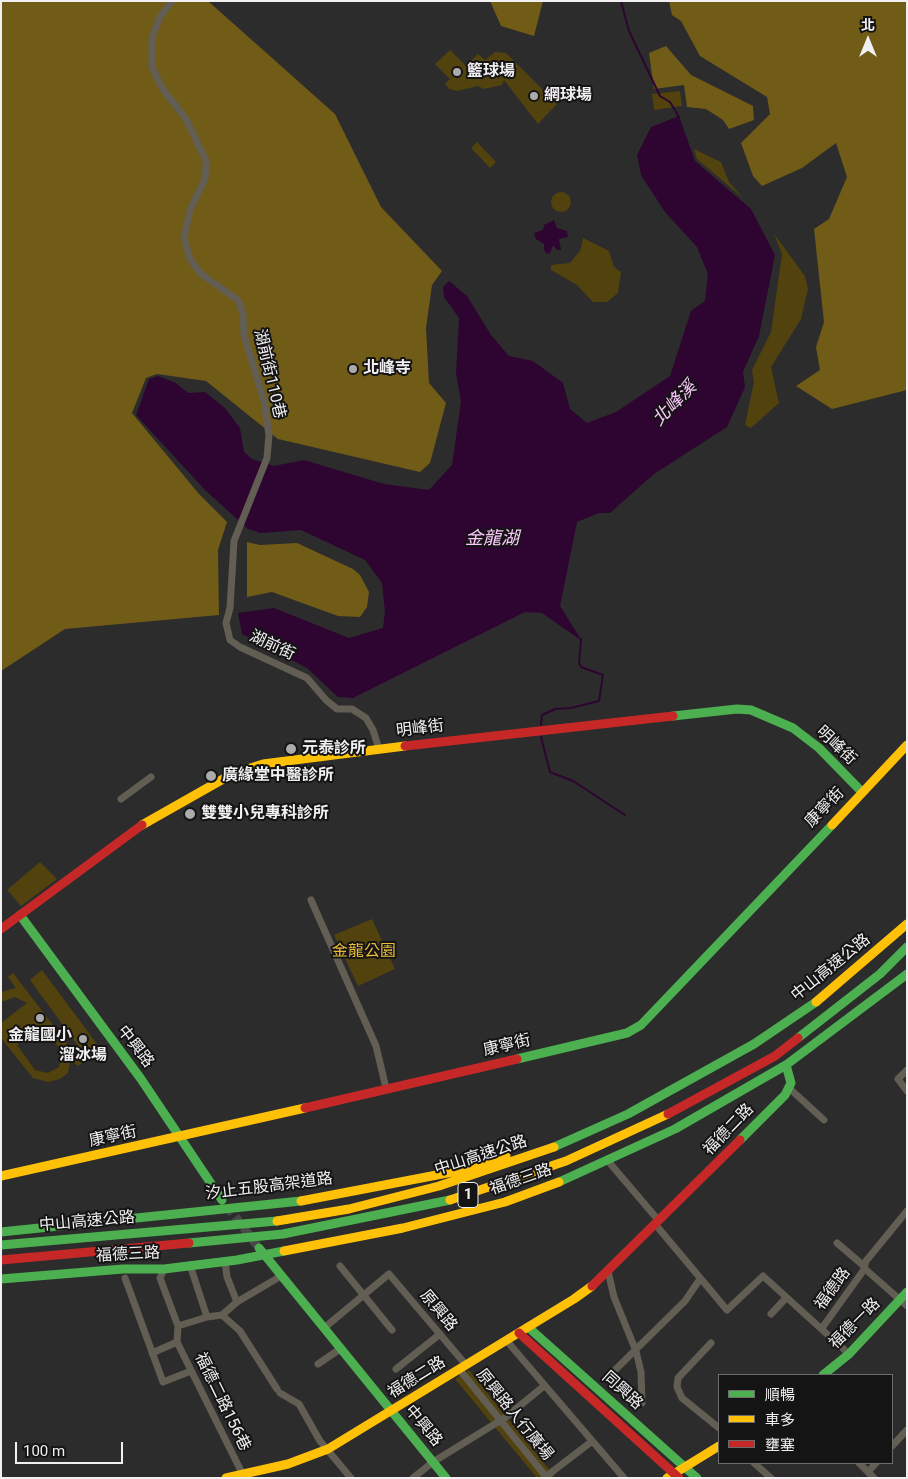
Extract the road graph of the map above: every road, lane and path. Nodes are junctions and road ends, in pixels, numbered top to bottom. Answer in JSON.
{"nodes":[{"id":1,"x":172,"y":1,"type":"edge"},
{"id":2,"x":239,"y":527,"type":"joint"},
{"id":3,"x":907,"y":745,"type":"edge"},
{"id":4,"x":379,"y":749,"type":"junction"},
{"id":5,"x":152,"y":777,"type":"dead end"},
{"id":6,"x":862,"y":792,"type":"junction"},
{"id":7,"x":121,"y":799,"type":"dead end"},
{"id":8,"x":311,"y":900,"type":"dead end"},
{"id":9,"x":20,"y":915,"type":"junction"},
{"id":10,"x":907,"y":924,"type":"edge"},
{"id":11,"x":1,"y":929,"type":"edge"},
{"id":12,"x":907,"y":947,"type":"edge"},
{"id":13,"x":907,"y":956,"type":"edge"},
{"id":14,"x":880,"y":974,"type":"junction"},
{"id":15,"x":907,"y":974,"type":"edge"},
{"id":16,"x":786,"y":1066,"type":"junction"},
{"id":17,"x":907,"y":1070,"type":"edge"},
{"id":18,"x":386,"y":1088,"type":"junction"},
{"id":19,"x":790,"y":1088,"type":"junction"},
{"id":20,"x":907,"y":1091,"type":"edge"},
{"id":21,"x":824,"y":1120,"type":"dead end"},
{"id":22,"x":604,"y":1125,"type":"junction"},
{"id":23,"x":181,"y":1137,"type":"junction"},
{"id":24,"x":608,"y":1161,"type":"junction"},
{"id":25,"x":1,"y":1176,"type":"edge"},
{"id":26,"x":222,"y":1200,"type":"tunnel mouth"},
{"id":27,"x":907,"y":1211,"type":"edge"},
{"id":28,"x":657,"y":1222,"type":"junction"},
{"id":29,"x":1,"y":1232,"type":"edge"},
{"id":30,"x":837,"y":1244,"type":"dead end"},
{"id":31,"x":1,"y":1245,"type":"edge"},
{"id":32,"x":261,"y":1251,"type":"junction"},
{"id":33,"x":1,"y":1260,"type":"edge"},
{"id":34,"x":225,"y":1261,"type":"junction"},
{"id":35,"x":190,"y":1266,"type":"junction"},
{"id":36,"x":340,"y":1266,"type":"dead end"},
{"id":37,"x":864,"y":1267,"type":"junction"},
{"id":38,"x":164,"y":1269,"type":"junction"},
{"id":39,"x":608,"y":1271,"type":"junction"},
{"id":40,"x":281,"y":1276,"type":"junction"},
{"id":41,"x":125,"y":1278,"type":"dead end"},
{"id":42,"x":1,"y":1279,"type":"edge"},
{"id":43,"x":700,"y":1279,"type":"junction"},
{"id":44,"x":907,"y":1292,"type":"edge"},
{"id":45,"x":364,"y":1295,"type":"junction"},
{"id":46,"x":786,"y":1298,"type":"junction"},
{"id":47,"x":237,"y":1302,"type":"junction"},
{"id":48,"x":904,"y":1303,"type":"edge"},
{"id":49,"x":771,"y":1314,"type":"dead end"},
{"id":50,"x":222,"y":1315,"type":"junction"},
{"id":51,"x":207,"y":1317,"type":"junction"},
{"id":52,"x":178,"y":1326,"type":"junction"},
{"id":53,"x":528,"y":1327,"type":"junction"},
{"id":54,"x":324,"y":1328,"type":"junction"},
{"id":55,"x":822,"y":1328,"type":"junction"},
{"id":56,"x":392,"y":1330,"type":"dead end"},
{"id":57,"x":519,"y":1333,"type":"junction"},
{"id":58,"x":440,"y":1334,"type":"junction"},
{"id":59,"x":506,"y":1340,"type":"junction"},
{"id":60,"x":177,"y":1342,"type":"junction"},
{"id":61,"x":711,"y":1343,"type":"dead end"},
{"id":62,"x":340,"y":1349,"type":"junction"},
{"id":63,"x":636,"y":1351,"type":"junction"},
{"id":64,"x":152,"y":1353,"type":"junction"},
{"id":65,"x":849,"y":1354,"type":"junction"},
{"id":66,"x":318,"y":1364,"type":"dead end"},
{"id":67,"x":463,"y":1367,"type":"junction"},
{"id":68,"x":396,"y":1369,"type":"dead end"},
{"id":69,"x":191,"y":1371,"type":"junction"},
{"id":70,"x":612,"y":1373,"type":"dead end"},
{"id":71,"x":824,"y":1374,"type":"edge"},
{"id":72,"x":544,"y":1386,"type":"junction"},
{"id":73,"x":642,"y":1403,"type":"dead end"},
{"id":74,"x":391,"y":1411,"type":"junction"},
{"id":75,"x":500,"y":1420,"type":"junction"},
{"id":76,"x":718,"y":1427,"type":"edge"},
{"id":77,"x":907,"y":1430,"type":"edge"},
{"id":78,"x":592,"y":1442,"type":"junction"},
{"id":79,"x":893,"y":1445,"type":"edge"},
{"id":80,"x":718,"y":1447,"type":"edge"},
{"id":81,"x":328,"y":1449,"type":"junction"},
{"id":82,"x":433,"y":1462,"type":"junction"},
{"id":83,"x":755,"y":1464,"type":"edge"},
{"id":84,"x":860,"y":1464,"type":"edge"},
{"id":85,"x":875,"y":1464,"type":"edge"},
{"id":86,"x":685,"y":1467,"type":"junction"},
{"id":87,"x":868,"y":1472,"type":"junction"},
{"id":88,"x":243,"y":1475,"type":"junction"},
{"id":89,"x":674,"y":1476,"type":"edge"},
{"id":90,"x":546,"y":1477,"type":"edge"},
{"id":91,"x":226,"y":1478,"type":"edge"},
{"id":92,"x":351,"y":1478,"type":"edge"},
{"id":93,"x":413,"y":1478,"type":"edge"},
{"id":94,"x":446,"y":1478,"type":"edge"},
{"id":95,"x":624,"y":1478,"type":"edge"},
{"id":96,"x":697,"y":1478,"type":"edge"},
{"id":97,"x":771,"y":1478,"type":"edge"},
{"id":98,"x":874,"y":1478,"type":"edge"}],
"edges":[{"from":1,"to":2,"type":"street","name":"湖前街110巷"},
{"from":2,"to":4,"type":"street","name":"湖前街"},
{"from":3,"to":6,"type":"main road","name":"康寧街"},
{"from":4,"to":6,"type":"main road","name":"明峰街"},
{"from":4,"to":9,"type":"main road","name":"明峰街"},
{"from":5,"to":7,"type":"street"},
{"from":6,"to":18,"type":"main road","name":"康寧街"},
{"from":8,"to":18,"type":"street"},
{"from":9,"to":11,"type":"main road","name":"明峰街"},
{"from":9,"to":23,"type":"main road","name":"中興路"},
{"from":10,"to":22,"type":"main road","name":"中山高速公路","number":"1"},
{"from":12,"to":14,"type":"main road","name":"中山高速公路","number":"1"},
{"from":13,"to":14,"type":"main road"},
{"from":14,"to":33,"type":"main road","name":"中山高速公路","number":"1"},
{"from":15,"to":16,"type":"main road","name":"福德三路"},
{"from":16,"to":19,"type":"main road"},
{"from":16,"to":24,"type":"main road","name":"福德三路"},
{"from":17,"to":20,"type":"street"},
{"from":18,"to":23,"type":"main road","name":"康寧街"},
{"from":19,"to":21,"type":"street"},
{"from":19,"to":28,"type":"main road","name":"福德二路"},
{"from":22,"to":29,"type":"main road","name":"汐止五股高架道路","number":"1"},
{"from":22,"to":31,"type":"main road","name":"中山高速公路","number":"1"},
{"from":23,"to":25,"type":"main road","name":"康寧街"},
{"from":23,"to":26,"type":"main road","name":"中興路"},
{"from":24,"to":28,"type":"street"},
{"from":24,"to":32,"type":"main road","name":"福德三路"},
{"from":27,"to":37,"type":"street","name":"福德路"},
{"from":28,"to":39,"type":"main road","name":"福德二路"},
{"from":28,"to":43,"type":"street"},
{"from":30,"to":37,"type":"street","name":"福德路"},
{"from":32,"to":34,"type":"main road","name":"福德三路"},
{"from":32,"to":40,"type":"main road","name":"中興路"},
{"from":34,"to":35,"type":"main road","name":"福德三路"},
{"from":34,"to":47,"type":"street"},
{"from":35,"to":38,"type":"main road","name":"福德三路"},
{"from":35,"to":51,"type":"street"},
{"from":36,"to":45,"type":"street"},
{"from":37,"to":48,"type":"street"},
{"from":37,"to":55,"type":"street","name":"福德路"},
{"from":38,"to":42,"type":"main road","name":"福德三路"},
{"from":38,"to":52,"type":"street"},
{"from":39,"to":53,"type":"main road","name":"福德二路"},
{"from":39,"to":63,"type":"street"},
{"from":40,"to":47,"type":"street"},
{"from":40,"to":54,"type":"main road","name":"中興路"},
{"from":41,"to":64,"type":"street"},
{"from":43,"to":46,"type":"street"},
{"from":43,"to":63,"type":"street"},
{"from":44,"to":48,"type":"main road","name":"福德一路"},
{"from":45,"to":54,"type":"street"},
{"from":45,"to":56,"type":"street"},
{"from":45,"to":58,"type":"street","name":"原興路"},
{"from":46,"to":49,"type":"street"},
{"from":46,"to":55,"type":"street"},
{"from":47,"to":50,"type":"street"},
{"from":48,"to":65,"type":"main road","name":"福德一路"},
{"from":50,"to":51,"type":"street"},
{"from":50,"to":81,"type":"street"},
{"from":51,"to":52,"type":"street"},
{"from":52,"to":60,"type":"street"},
{"from":53,"to":57,"type":"main road","name":"福德二路"},
{"from":53,"to":86,"type":"main road","name":"同興路"},
{"from":54,"to":62,"type":"main road","name":"中興路"},
{"from":55,"to":65,"type":"street"},
{"from":57,"to":59,"type":"main road","name":"福德二路"},
{"from":57,"to":89,"type":"main road","name":"同興路"},
{"from":58,"to":67,"type":"street","name":"原興路"},
{"from":58,"to":68,"type":"street"},
{"from":59,"to":67,"type":"main road","name":"福德二路"},
{"from":59,"to":72,"type":"street"},
{"from":60,"to":64,"type":"street"},
{"from":60,"to":69,"type":"street","name":"福德二路156巷"},
{"from":61,"to":76,"type":"street"},
{"from":62,"to":66,"type":"street"},
{"from":62,"to":74,"type":"main road","name":"中興路"},
{"from":63,"to":70,"type":"street"},
{"from":63,"to":73,"type":"street"},
{"from":64,"to":69,"type":"street"},
{"from":65,"to":71,"type":"main road","name":"福德一路"},
{"from":67,"to":74,"type":"main road","name":"福德二路"},
{"from":67,"to":75,"type":"street","name":"原興路人行廣場"},
{"from":69,"to":88,"type":"street","name":"福德二路156巷"},
{"from":72,"to":75,"type":"street"},
{"from":72,"to":78,"type":"street"},
{"from":74,"to":81,"type":"main road","name":"福德二路"},
{"from":74,"to":82,"type":"main road","name":"中興路"},
{"from":75,"to":82,"type":"street"},
{"from":75,"to":90,"type":"street","name":"原興路人行廣場"},
{"from":77,"to":79,"type":"street"},
{"from":78,"to":90,"type":"street"},
{"from":78,"to":95,"type":"street"},
{"from":80,"to":86,"type":"main road"},
{"from":81,"to":88,"type":"main road","name":"福德二路"},
{"from":81,"to":92,"type":"street"},
{"from":82,"to":93,"type":"street"},
{"from":82,"to":94,"type":"main road","name":"中興路"},
{"from":83,"to":97,"type":"street"},
{"from":84,"to":87,"type":"street"},
{"from":85,"to":87,"type":"street"},
{"from":86,"to":89,"type":"main road"},
{"from":86,"to":96,"type":"main road","name":"同興路"},
{"from":87,"to":98,"type":"street"},
{"from":88,"to":91,"type":"main road","name":"福德二路"}]}
